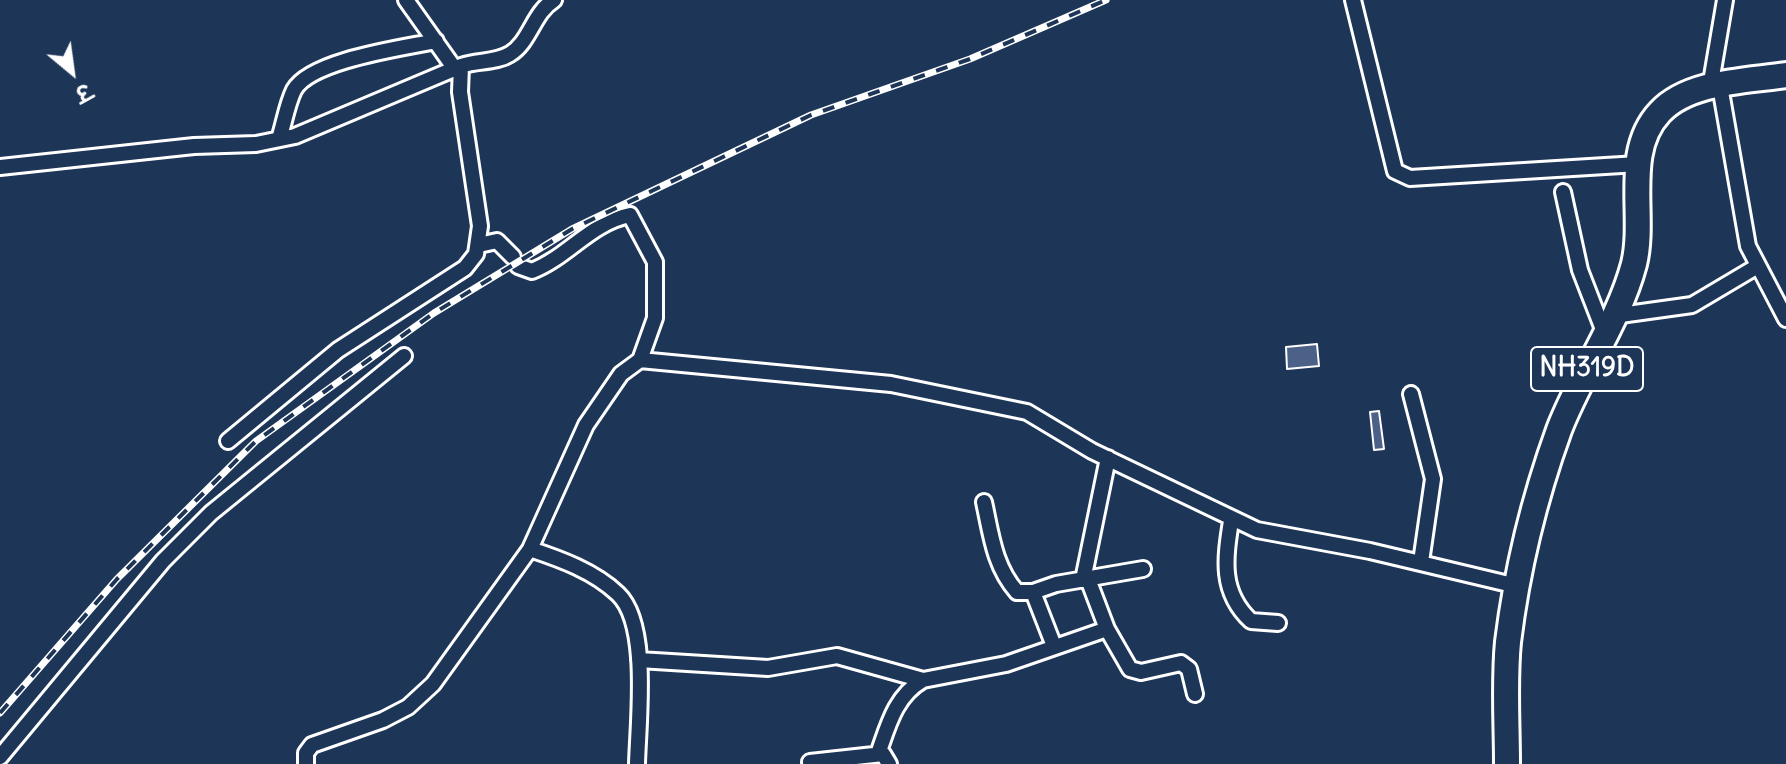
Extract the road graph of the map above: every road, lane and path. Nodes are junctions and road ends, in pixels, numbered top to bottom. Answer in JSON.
{"nodes":[{"id":1,"x":554,"y":0,"type":"edge"},
{"id":2,"x":1353,"y":0,"type":"edge"},
{"id":3,"x":1725,"y":0,"type":"edge"},
{"id":4,"x":410,"y":1,"type":"edge"},
{"id":5,"x":436,"y":41,"type":"junction"},
{"id":6,"x":458,"y":67,"type":"junction"},
{"id":7,"x":1786,"y":75,"type":"edge"},
{"id":8,"x":1715,"y":87,"type":"junction"},
{"id":9,"x":279,"y":139,"type":"junction"},
{"id":10,"x":1638,"y":164,"type":"junction"},
{"id":11,"x":0,"y":167,"type":"edge"},
{"id":12,"x":1563,"y":192,"type":"dead end"},
{"id":13,"x":479,"y":245,"type":"junction"},
{"id":14,"x":1756,"y":267,"type":"junction"},
{"id":15,"x":1786,"y":319,"type":"edge"},
{"id":16,"x":1608,"y":324,"type":"junction"},
{"id":17,"x":404,"y":356,"type":"dead end"},
{"id":18,"x":640,"y":360,"type":"junction"},
{"id":19,"x":1411,"y":394,"type":"dead end"},
{"id":20,"x":228,"y":441,"type":"dead end"},
{"id":21,"x":1108,"y":458,"type":"junction"},
{"id":22,"x":984,"y":502,"type":"dead end"},
{"id":23,"x":1231,"y":521,"type":"junction"},
{"id":24,"x":530,"y":549,"type":"junction"},
{"id":25,"x":1421,"y":562,"type":"junction"},
{"id":26,"x":1143,"y":569,"type":"dead end"},
{"id":27,"x":1086,"y":579,"type":"junction"},
{"id":28,"x":1517,"y":586,"type":"junction"},
{"id":29,"x":1033,"y":592,"type":"junction"},
{"id":30,"x":1278,"y":623,"type":"dead end"},
{"id":31,"x":1107,"y":629,"type":"junction"},
{"id":32,"x":1054,"y":646,"type":"junction"},
{"id":33,"x":639,"y":660,"type":"junction"},
{"id":34,"x":923,"y":680,"type":"junction"},
{"id":35,"x":1195,"y":694,"type":"dead end"},
{"id":36,"x":0,"y":757,"type":"edge"},
{"id":37,"x":884,"y":759,"type":"edge"},
{"id":38,"x":810,"y":762,"type":"dead end"},
{"id":39,"x":306,"y":764,"type":"edge"},
{"id":40,"x":637,"y":764,"type":"edge"},
{"id":41,"x":1507,"y":764,"type":"edge"}],
"edges":[{"from":1,"to":6,"type":"street"},
{"from":2,"to":10,"type":"street"},
{"from":3,"to":8,"type":"street"},
{"from":4,"to":5,"type":"street"},
{"from":5,"to":6,"type":"street"},
{"from":5,"to":9,"type":"street"},
{"from":6,"to":9,"type":"street"},
{"from":6,"to":13,"type":"street"},
{"from":7,"to":8,"type":"highway","number":"NH319D"},
{"from":8,"to":10,"type":"highway","number":"NH319D"},
{"from":8,"to":14,"type":"street"},
{"from":9,"to":11,"type":"street"},
{"from":10,"to":16,"type":"highway","number":"NH319D"},
{"from":12,"to":16,"type":"street"},
{"from":13,"to":18,"type":"street"},
{"from":13,"to":20,"type":"street"},
{"from":14,"to":15,"type":"street"},
{"from":14,"to":16,"type":"street"},
{"from":16,"to":28,"type":"highway","number":"NH319D"},
{"from":17,"to":36,"type":"street"},
{"from":18,"to":21,"type":"street"},
{"from":18,"to":24,"type":"street"},
{"from":19,"to":25,"type":"street"},
{"from":21,"to":23,"type":"street"},
{"from":21,"to":27,"type":"street"},
{"from":22,"to":29,"type":"street"},
{"from":23,"to":25,"type":"street"},
{"from":23,"to":30,"type":"street"},
{"from":24,"to":33,"type":"street"},
{"from":24,"to":39,"type":"street"},
{"from":25,"to":28,"type":"street"},
{"from":26,"to":27,"type":"street"},
{"from":27,"to":29,"type":"street"},
{"from":27,"to":31,"type":"street"},
{"from":28,"to":41,"type":"highway","number":"NH319D"},
{"from":29,"to":32,"type":"street"},
{"from":31,"to":32,"type":"street"},
{"from":31,"to":35,"type":"street"},
{"from":32,"to":34,"type":"street"},
{"from":33,"to":34,"type":"street"},
{"from":33,"to":40,"type":"street"},
{"from":34,"to":37,"type":"street"},
{"from":37,"to":38,"type":"street"}]}
